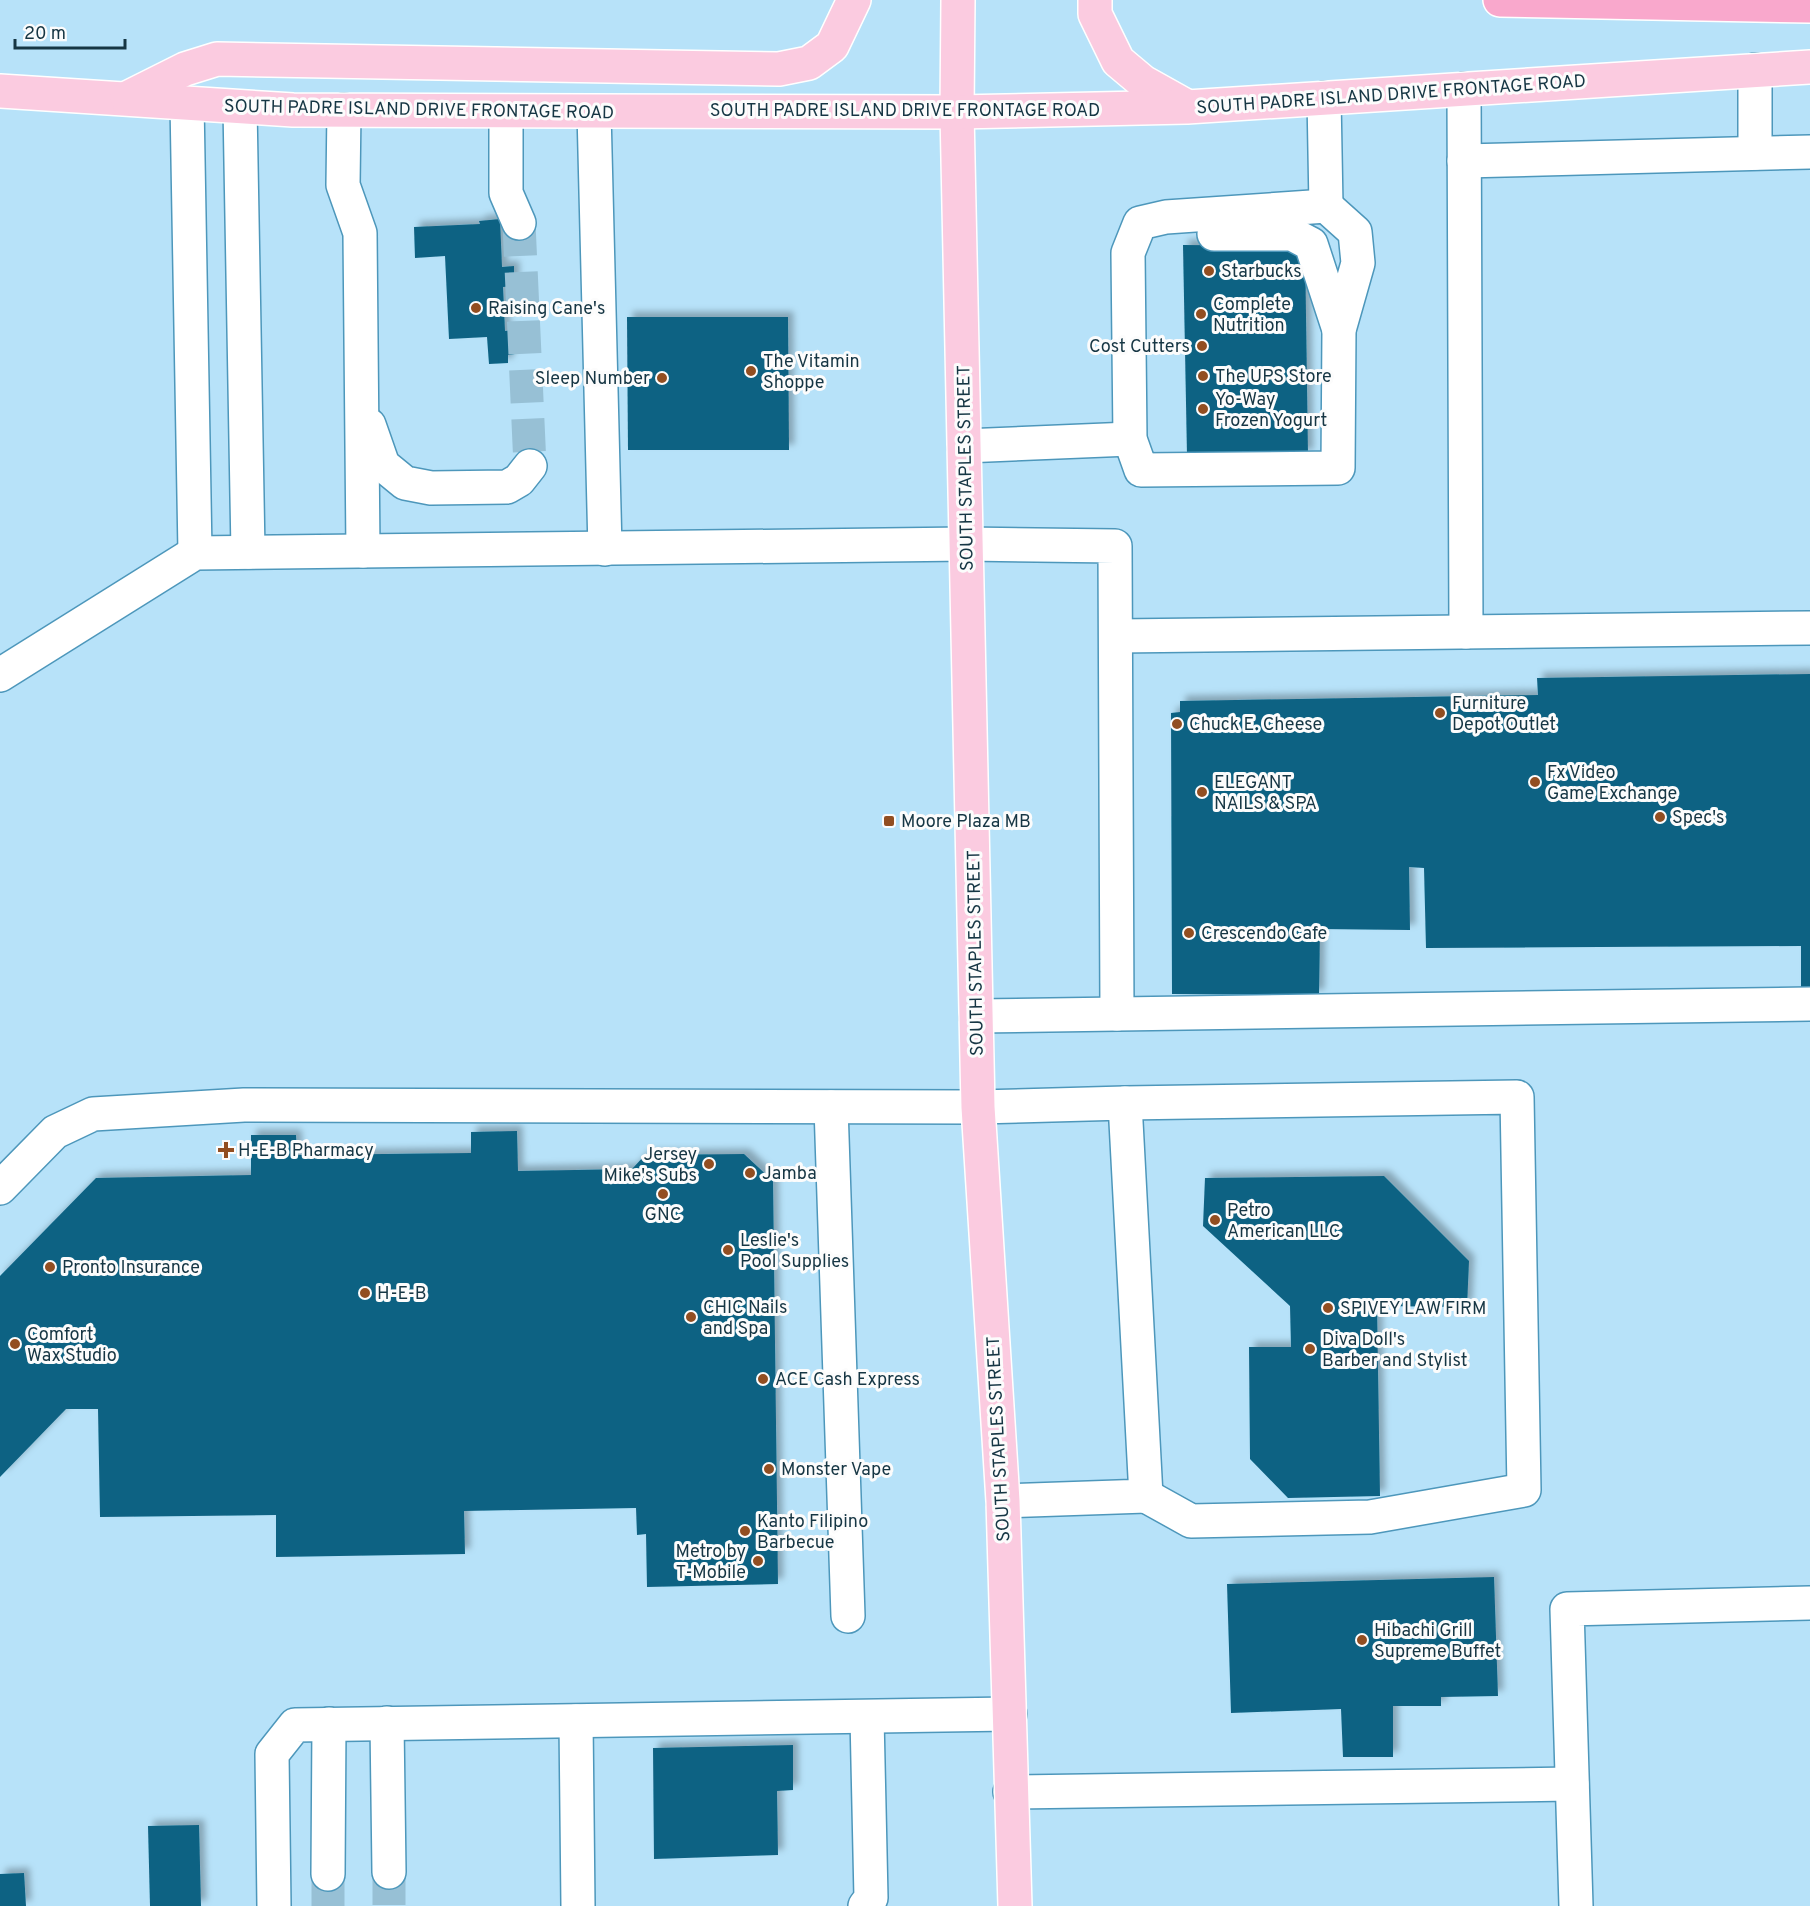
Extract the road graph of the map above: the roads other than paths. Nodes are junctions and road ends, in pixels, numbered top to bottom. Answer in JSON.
{"nodes":[{"id":1,"x":854,"y":0,"type":"edge"},
{"id":2,"x":958,"y":0,"type":"edge"},
{"id":3,"x":1095,"y":0,"type":"edge"},
{"id":4,"x":1500,"y":0,"type":"edge"},
{"id":5,"x":1810,"y":6,"type":"edge"},
{"id":6,"x":1810,"y":67,"type":"edge"},
{"id":7,"x":1755,"y":70,"type":"junction"},
{"id":8,"x":1464,"y":89,"type":"junction"},
{"id":9,"x":0,"y":91,"type":"edge"},
{"id":10,"x":1324,"y":98,"type":"junction"},
{"id":11,"x":126,"y":99,"type":"junction"},
{"id":12,"x":187,"y":103,"type":"junction"},
{"id":13,"x":240,"y":107,"type":"junction"},
{"id":14,"x":1187,"y":107,"type":"junction"},
{"id":15,"x":344,"y":110,"type":"junction"},
{"id":16,"x":506,"y":111,"type":"junction"},
{"id":17,"x":594,"y":112,"type":"junction"},
{"id":18,"x":957,"y":112,"type":"junction"},
{"id":19,"x":1810,"y":152,"type":"edge"},
{"id":20,"x":1755,"y":153,"type":"junction"},
{"id":21,"x":1464,"y":161,"type":"junction"},
{"id":22,"x":1326,"y":206,"type":"junction"},
{"id":23,"x":1166,"y":217,"type":"junction"},
{"id":24,"x":519,"y":223,"type":"tunnel mouth"},
{"id":25,"x":1339,"y":330,"type":"junction"},
{"id":26,"x":361,"y":400,"type":"junction"},
{"id":27,"x":1130,"y":439,"type":"junction"},
{"id":28,"x":964,"y":446,"type":"junction"},
{"id":29,"x":530,"y":466,"type":"dead end"},
{"id":30,"x":966,"y":544,"type":"junction"},
{"id":31,"x":605,"y":549,"type":"junction"},
{"id":32,"x":363,"y":551,"type":"junction"},
{"id":33,"x":248,"y":552,"type":"junction"},
{"id":34,"x":195,"y":553,"type":"junction"},
{"id":35,"x":1810,"y":628,"type":"edge"},
{"id":36,"x":1466,"y":632,"type":"junction"},
{"id":37,"x":1117,"y":636,"type":"junction"},
{"id":38,"x":0,"y":675,"type":"edge"},
{"id":39,"x":1810,"y":1004,"type":"edge"},
{"id":40,"x":1117,"y":1014,"type":"junction"},
{"id":41,"x":976,"y":1016,"type":"junction"},
{"id":42,"x":1125,"y":1103,"type":"junction"},
{"id":43,"x":831,"y":1107,"type":"junction"},
{"id":44,"x":978,"y":1107,"type":"junction"},
{"id":45,"x":0,"y":1188,"type":"edge"},
{"id":46,"x":1146,"y":1496,"type":"junction"},
{"id":47,"x":1003,"y":1502,"type":"junction"},
{"id":48,"x":1810,"y":1603,"type":"edge"},
{"id":49,"x":848,"y":1616,"type":"dead end"},
{"id":50,"x":1010,"y":1714,"type":"junction"},
{"id":51,"x":867,"y":1717,"type":"junction"},
{"id":52,"x":576,"y":1720,"type":"junction"},
{"id":53,"x":387,"y":1723,"type":"junction"},
{"id":54,"x":329,"y":1724,"type":"junction"},
{"id":55,"x":1572,"y":1784,"type":"junction"},
{"id":56,"x":1010,"y":1792,"type":"junction"},
{"id":57,"x":389,"y":1872,"type":"tunnel mouth"},
{"id":58,"x":328,"y":1874,"type":"tunnel mouth"},
{"id":59,"x":274,"y":1906,"type":"edge"},
{"id":60,"x":578,"y":1906,"type":"edge"},
{"id":61,"x":865,"y":1906,"type":"edge"},
{"id":62,"x":1015,"y":1906,"type":"edge"},
{"id":63,"x":1576,"y":1906,"type":"edge"}],
"edges":[{"from":1,"to":11,"type":"main road"},
{"from":2,"to":18,"type":"main road","name":"SOUTH STAPLES STREET"},
{"from":3,"to":14,"type":"main road"},
{"from":4,"to":5,"type":"highway"},
{"from":6,"to":7,"type":"main road","name":"SOUTH PADRE ISLAND DRIVE FRONTAGE ROAD"},
{"from":7,"to":8,"type":"main road","name":"SOUTH PADRE ISLAND DRIVE FRONTAGE ROAD"},
{"from":7,"to":20,"type":"lane"},
{"from":8,"to":10,"type":"main road","name":"SOUTH PADRE ISLAND DRIVE FRONTAGE ROAD"},
{"from":8,"to":21,"type":"lane"},
{"from":9,"to":11,"type":"main road","name":"SOUTH PADRE ISLAND DRIVE FRONTAGE ROAD"},
{"from":10,"to":14,"type":"main road","name":"SOUTH PADRE ISLAND DRIVE FRONTAGE ROAD"},
{"from":10,"to":22,"type":"lane"},
{"from":11,"to":12,"type":"main road","name":"SOUTH PADRE ISLAND DRIVE FRONTAGE ROAD"},
{"from":12,"to":13,"type":"main road","name":"SOUTH PADRE ISLAND DRIVE FRONTAGE ROAD"},
{"from":12,"to":34,"type":"lane"},
{"from":13,"to":15,"type":"main road","name":"SOUTH PADRE ISLAND DRIVE FRONTAGE ROAD"},
{"from":13,"to":33,"type":"lane"},
{"from":14,"to":18,"type":"main road","name":"SOUTH PADRE ISLAND DRIVE FRONTAGE ROAD"},
{"from":15,"to":16,"type":"main road","name":"SOUTH PADRE ISLAND DRIVE FRONTAGE ROAD"},
{"from":15,"to":26,"type":"lane"},
{"from":16,"to":17,"type":"main road","name":"SOUTH PADRE ISLAND DRIVE FRONTAGE ROAD"},
{"from":16,"to":24,"type":"lane"},
{"from":17,"to":18,"type":"main road","name":"SOUTH PADRE ISLAND DRIVE FRONTAGE ROAD"},
{"from":17,"to":31,"type":"lane"},
{"from":18,"to":28,"type":"main road","name":"SOUTH STAPLES STREET"},
{"from":19,"to":20,"type":"lane"},
{"from":20,"to":21,"type":"lane"},
{"from":21,"to":36,"type":"lane"},
{"from":22,"to":23,"type":"lane"},
{"from":22,"to":25,"type":"lane"},
{"from":23,"to":25,"type":"lane"},
{"from":23,"to":27,"type":"lane"},
{"from":25,"to":27,"type":"lane"},
{"from":26,"to":29,"type":"lane"},
{"from":26,"to":32,"type":"lane"},
{"from":27,"to":28,"type":"lane"},
{"from":28,"to":30,"type":"main road","name":"SOUTH STAPLES STREET"},
{"from":30,"to":31,"type":"lane"},
{"from":30,"to":37,"type":"lane"},
{"from":30,"to":41,"type":"main road","name":"SOUTH STAPLES STREET"},
{"from":31,"to":32,"type":"lane"},
{"from":32,"to":33,"type":"lane"},
{"from":33,"to":34,"type":"lane"},
{"from":34,"to":38,"type":"lane"},
{"from":35,"to":36,"type":"lane"},
{"from":36,"to":37,"type":"lane"},
{"from":37,"to":40,"type":"lane"},
{"from":39,"to":40,"type":"lane"},
{"from":40,"to":41,"type":"lane"},
{"from":41,"to":44,"type":"main road","name":"SOUTH STAPLES STREET"},
{"from":42,"to":44,"type":"lane"},
{"from":42,"to":46,"type":"lane"},
{"from":42,"to":46,"type":"lane"},
{"from":43,"to":44,"type":"lane"},
{"from":43,"to":45,"type":"lane"},
{"from":43,"to":49,"type":"lane"},
{"from":44,"to":47,"type":"main road","name":"SOUTH STAPLES STREET"},
{"from":46,"to":47,"type":"lane"},
{"from":47,"to":50,"type":"main road","name":"SOUTH STAPLES STREET"},
{"from":48,"to":55,"type":"lane"},
{"from":50,"to":51,"type":"lane"},
{"from":50,"to":56,"type":"main road","name":"SOUTH STAPLES STREET"},
{"from":51,"to":52,"type":"lane"},
{"from":51,"to":61,"type":"lane"},
{"from":52,"to":53,"type":"lane"},
{"from":52,"to":60,"type":"lane"},
{"from":53,"to":54,"type":"lane"},
{"from":53,"to":57,"type":"lane"},
{"from":54,"to":58,"type":"lane"},
{"from":54,"to":59,"type":"lane"},
{"from":55,"to":56,"type":"lane"},
{"from":55,"to":63,"type":"lane"},
{"from":56,"to":62,"type":"main road","name":"SOUTH STAPLES STREET"}]}
